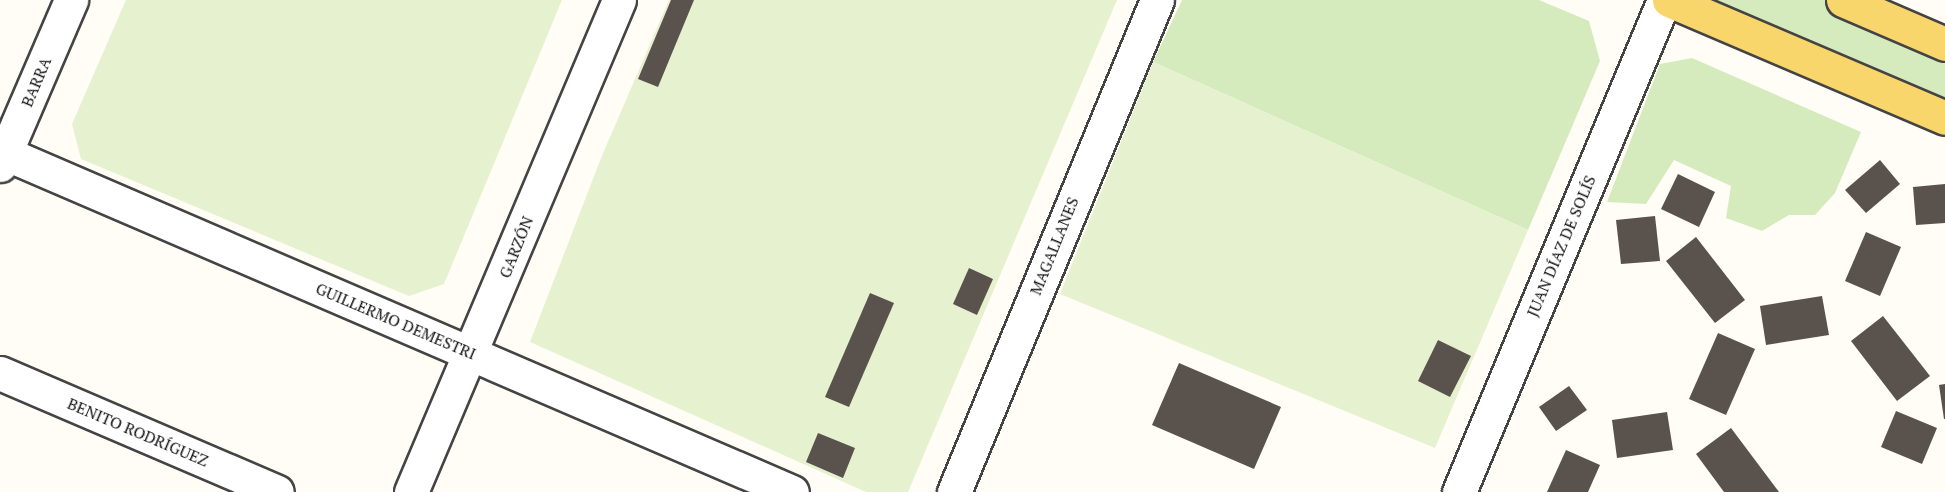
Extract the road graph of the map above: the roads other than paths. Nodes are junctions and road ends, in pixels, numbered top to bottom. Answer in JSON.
{"nodes":[{"id":1,"x":71,"y":0,"type":"edge"},
{"id":2,"x":619,"y":0,"type":"edge"},
{"id":3,"x":1157,"y":0,"type":"edge"},
{"id":4,"x":1664,"y":0,"type":"edge"},
{"id":5,"x":1669,"y":0,"type":"edge"},
{"id":6,"x":1843,"y":0,"type":"edge"},
{"id":7,"x":1945,"y":44,"type":"edge"},
{"id":8,"x":1945,"y":118,"type":"edge"},
{"id":9,"x":2,"y":156,"type":"edge"},
{"id":10,"x":472,"y":354,"type":"junction"},
{"id":11,"x":0,"y":373,"type":"edge"},
{"id":12,"x":277,"y":492,"type":"edge"},
{"id":13,"x":411,"y":492,"type":"edge"},
{"id":14,"x":792,"y":492,"type":"edge"},
{"id":15,"x":954,"y":492,"type":"edge"},
{"id":16,"x":1458,"y":492,"type":"edge"}],
"edges":[{"from":1,"to":9,"type":"street","name":"BARRA"},
{"from":2,"to":10,"type":"street","name":"GARZÓN"},
{"from":3,"to":15,"type":"street","name":"MAGALLANES"},
{"from":4,"to":16,"type":"street","name":"JUAN DÍAZ DE SOLÍS"},
{"from":5,"to":8,"type":"main road"},
{"from":6,"to":7,"type":"main road"},
{"from":9,"to":10,"type":"street","name":"GUILLERMO DEMESTRI"},
{"from":10,"to":13,"type":"street","name":"GARZÓN"},
{"from":10,"to":14,"type":"street","name":"GUILLERMO DEMESTRI"},
{"from":11,"to":12,"type":"street","name":"BENITO RODRÍGUEZ"}]}
